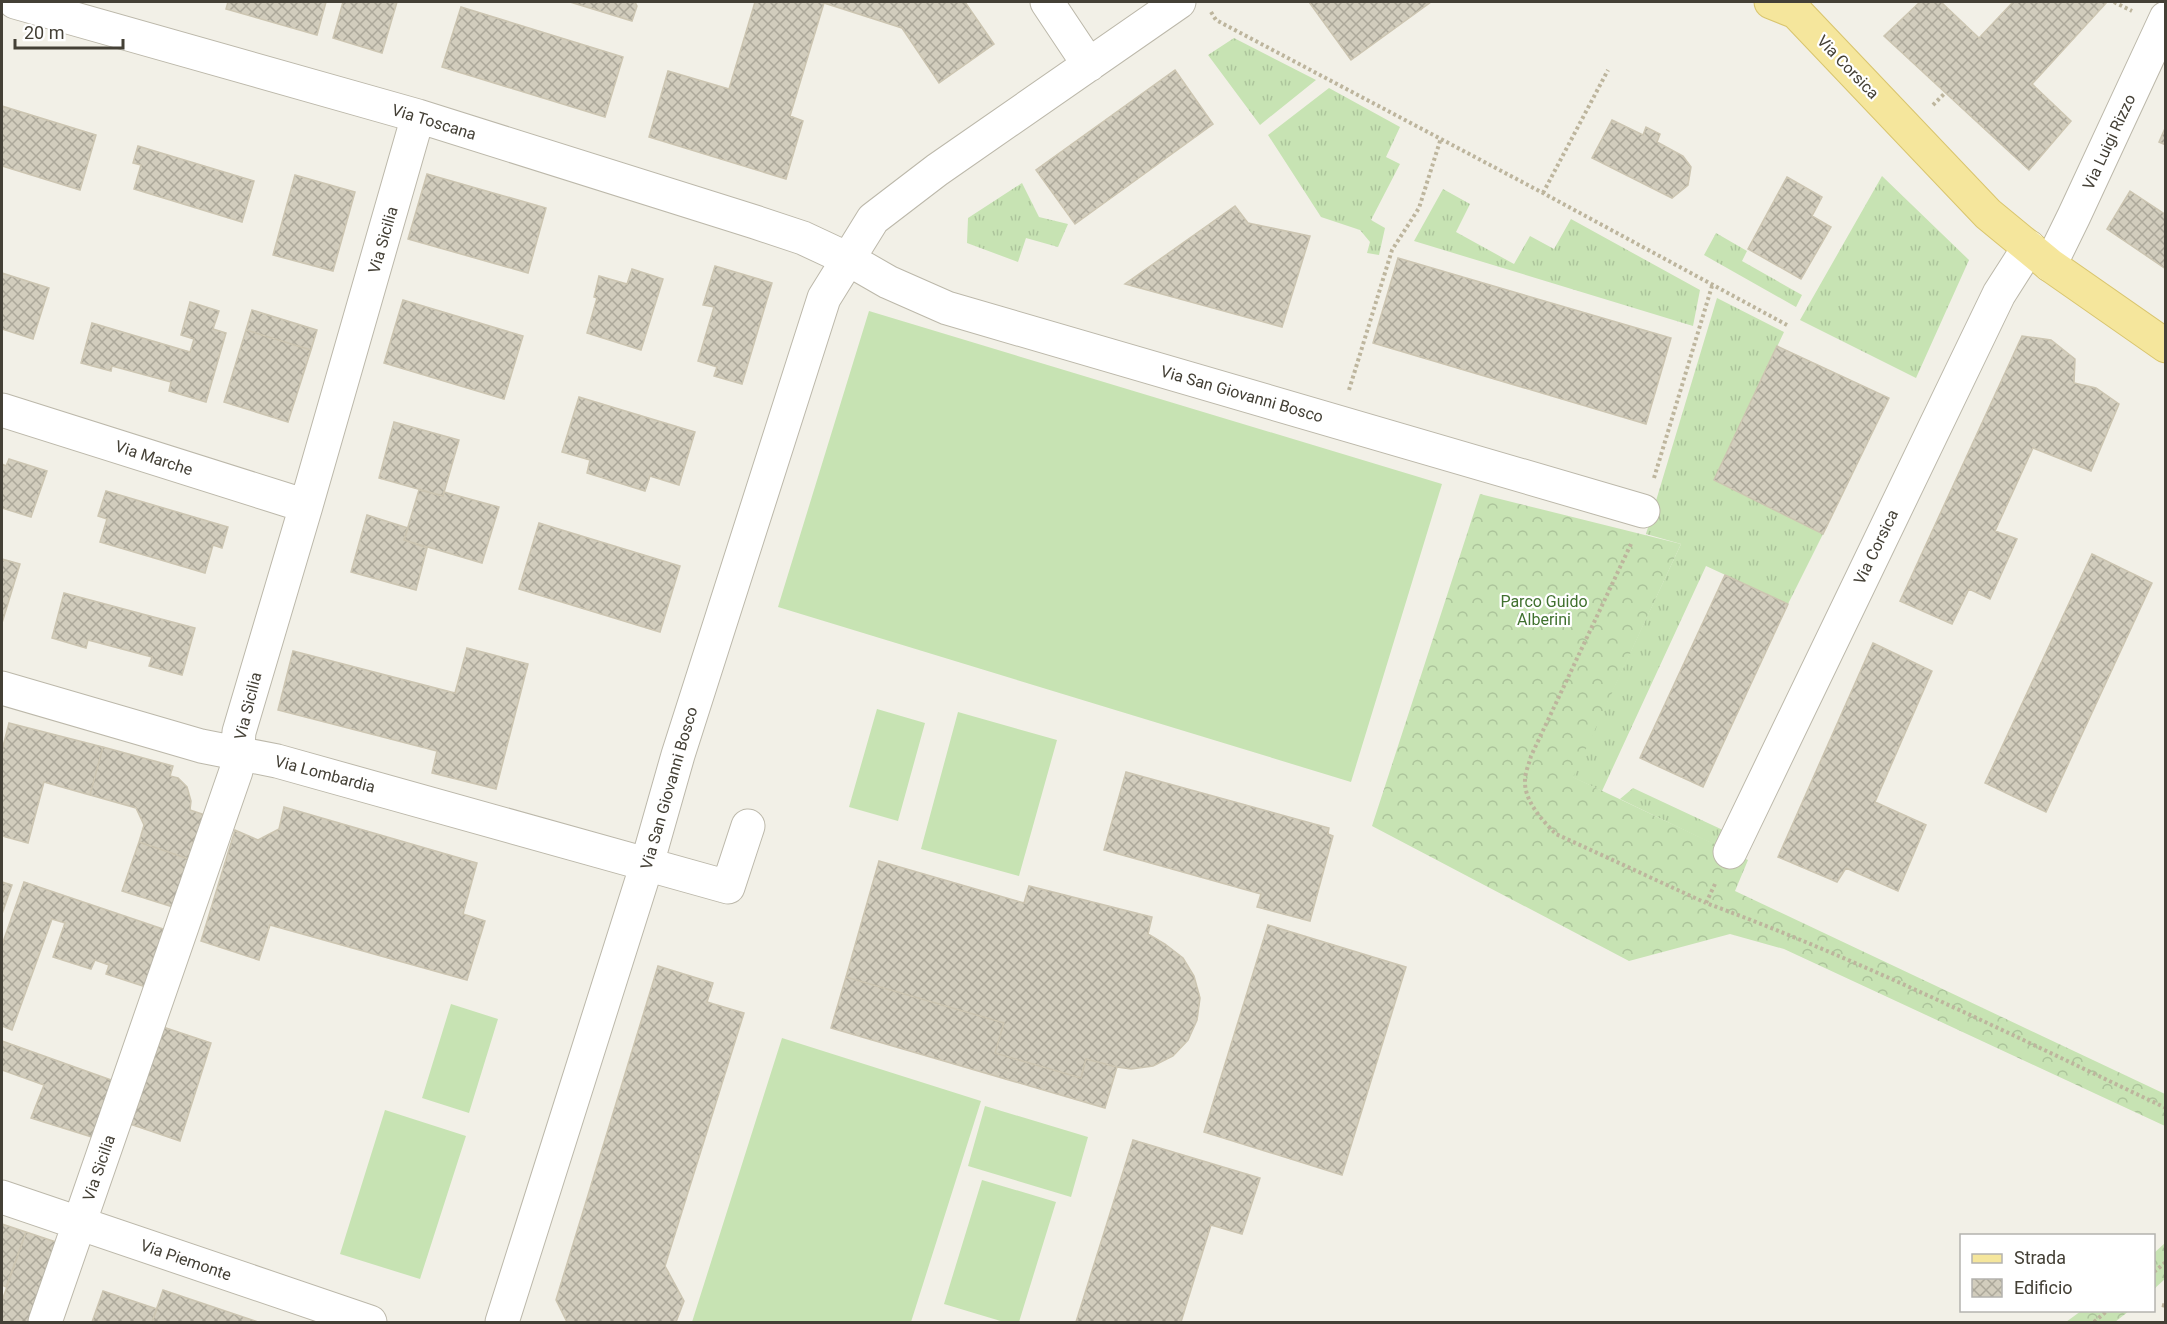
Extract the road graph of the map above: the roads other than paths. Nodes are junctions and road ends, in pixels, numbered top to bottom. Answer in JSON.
{"nodes":[{"id":1,"x":15,"y":2,"type":"edge"},
{"id":2,"x":1047,"y":2,"type":"edge"},
{"id":3,"x":1787,"y":5,"type":"edge"},
{"id":4,"x":1194,"y":6,"type":"edge"},
{"id":5,"x":2166,"y":18,"type":"edge"},
{"id":6,"x":1089,"y":65,"type":"junction"},
{"id":7,"x":418,"y":116,"type":"junction"},
{"id":8,"x":2039,"y":256,"type":"junction"},
{"id":9,"x":848,"y":259,"type":"junction"},
{"id":10,"x":2166,"y":346,"type":"edge"},
{"id":11,"x":2,"y":410,"type":"edge"},
{"id":12,"x":306,"y":506,"type":"junction"},
{"id":13,"x":1643,"y":511,"type":"road end"},
{"id":14,"x":2,"y":688,"type":"edge"},
{"id":15,"x":238,"y":753,"type":"junction"},
{"id":16,"x":747,"y":826,"type":"dead end"},
{"id":17,"x":1730,"y":852,"type":"road end"},
{"id":18,"x":647,"y":864,"type":"junction"},
{"id":19,"x":2,"y":1197,"type":"edge"},
{"id":20,"x":80,"y":1224,"type":"junction"},
{"id":21,"x":45,"y":1323,"type":"edge"},
{"id":22,"x":370,"y":1323,"type":"edge"},
{"id":23,"x":502,"y":1323,"type":"edge"}],
"edges":[{"from":1,"to":7,"type":"street","name":"Via Toscana"},
{"from":2,"to":6,"type":"street"},
{"from":3,"to":8,"type":"main road","name":"Via Corsica"},
{"from":4,"to":6,"type":"street","name":"Via San Giovanni Bosco"},
{"from":5,"to":8,"type":"street","name":"Via Luigi Rizzo"},
{"from":6,"to":9,"type":"street","name":"Via San Giovanni Bosco"},
{"from":7,"to":9,"type":"street","name":"Via Toscana"},
{"from":7,"to":12,"type":"street","name":"Via Sicilia"},
{"from":8,"to":10,"type":"main road","name":"Via Corsica"},
{"from":8,"to":17,"type":"street","name":"Via Corsica"},
{"from":9,"to":13,"type":"street","name":"Via San Giovanni Bosco"},
{"from":9,"to":18,"type":"street","name":"Via San Giovanni Bosco"},
{"from":11,"to":12,"type":"street","name":"Via Marche"},
{"from":12,"to":15,"type":"street","name":"Via Sicilia"},
{"from":14,"to":15,"type":"street","name":"Via Lombardia"},
{"from":15,"to":18,"type":"street","name":"Via Lombardia"},
{"from":15,"to":20,"type":"street","name":"Via Sicilia"},
{"from":16,"to":18,"type":"street","name":"Via Lombardia"},
{"from":18,"to":23,"type":"street","name":"Via San Giovanni Bosco"},
{"from":19,"to":20,"type":"street","name":"Via Piemonte"},
{"from":20,"to":21,"type":"street","name":"Via Sicilia"},
{"from":20,"to":22,"type":"street","name":"Via Piemonte"}]}
